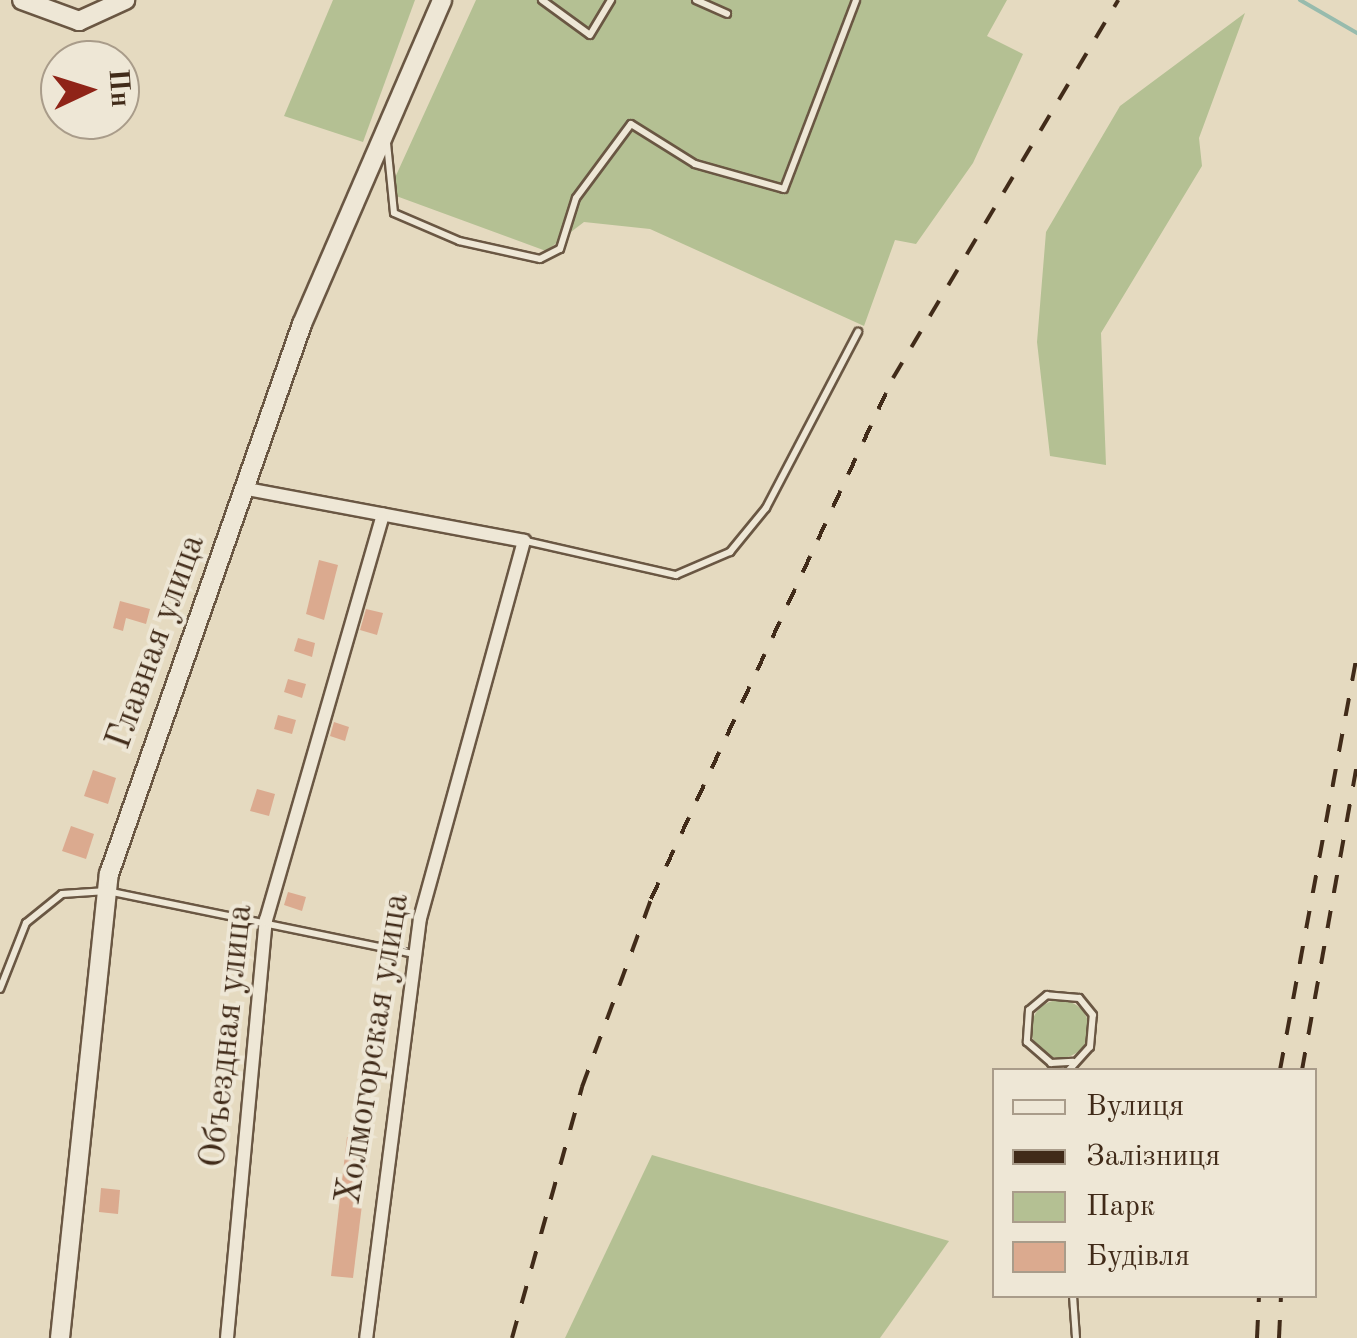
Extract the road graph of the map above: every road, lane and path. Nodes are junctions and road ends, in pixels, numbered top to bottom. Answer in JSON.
{"nodes":[{"id":1,"x":22,"y":0,"type":"edge"},
{"id":2,"x":124,"y":0,"type":"edge"},
{"id":3,"x":442,"y":0,"type":"edge"},
{"id":4,"x":542,"y":0,"type":"edge"},
{"id":5,"x":611,"y":0,"type":"edge"},
{"id":6,"x":696,"y":0,"type":"edge"},
{"id":7,"x":856,"y":0,"type":"edge"},
{"id":8,"x":728,"y":14,"type":"dead end"},
{"id":9,"x":384,"y":132,"type":"junction"},
{"id":10,"x":858,"y":332,"type":"dead end"},
{"id":11,"x":247,"y":489,"type":"junction"},
{"id":12,"x":383,"y":516,"type":"junction"},
{"id":13,"x":524,"y":541,"type":"junction"},
{"id":14,"x":106,"y":891,"type":"junction"},
{"id":15,"x":266,"y":920,"type":"junction"},
{"id":16,"x":413,"y":954,"type":"junction"},
{"id":17,"x":0,"y":989,"type":"edge"},
{"id":18,"x":1041,"y":1059,"type":"junction"},
{"id":19,"x":1073,"y":1062,"type":"junction"},
{"id":20,"x":1050,"y":1068,"type":"edge"},
{"id":21,"x":1070,"y":1068,"type":"edge"},
{"id":22,"x":1074,"y":1298,"type":"edge"},
{"id":23,"x":60,"y":1338,"type":"edge"},
{"id":24,"x":227,"y":1338,"type":"edge"},
{"id":25,"x":366,"y":1338,"type":"edge"},
{"id":26,"x":1076,"y":1338,"type":"edge"}],
"edges":[{"from":1,"to":2,"type":"street"},
{"from":3,"to":9,"type":"street","name":"Главная улица"},
{"from":4,"to":5,"type":"lane"},
{"from":6,"to":8,"type":"lane"},
{"from":7,"to":9,"type":"lane"},
{"from":9,"to":11,"type":"street","name":"Главная улица"},
{"from":10,"to":13,"type":"lane"},
{"from":11,"to":12,"type":"street"},
{"from":11,"to":14,"type":"street","name":"Главная улица"},
{"from":12,"to":13,"type":"street"},
{"from":12,"to":15,"type":"street","name":"Объездная улица"},
{"from":13,"to":16,"type":"street","name":"Холмогорская улица"},
{"from":14,"to":15,"type":"lane"},
{"from":14,"to":17,"type":"lane"},
{"from":14,"to":23,"type":"street","name":"Главная улица"},
{"from":15,"to":16,"type":"lane"},
{"from":15,"to":24,"type":"street","name":"Объездная улица"},
{"from":16,"to":25,"type":"street","name":"Холмогорская улица"},
{"from":18,"to":19,"type":"lane"},
{"from":18,"to":19,"type":"lane"},
{"from":18,"to":20,"type":"lane"},
{"from":19,"to":21,"type":"lane"},
{"from":22,"to":26,"type":"lane"}]}
